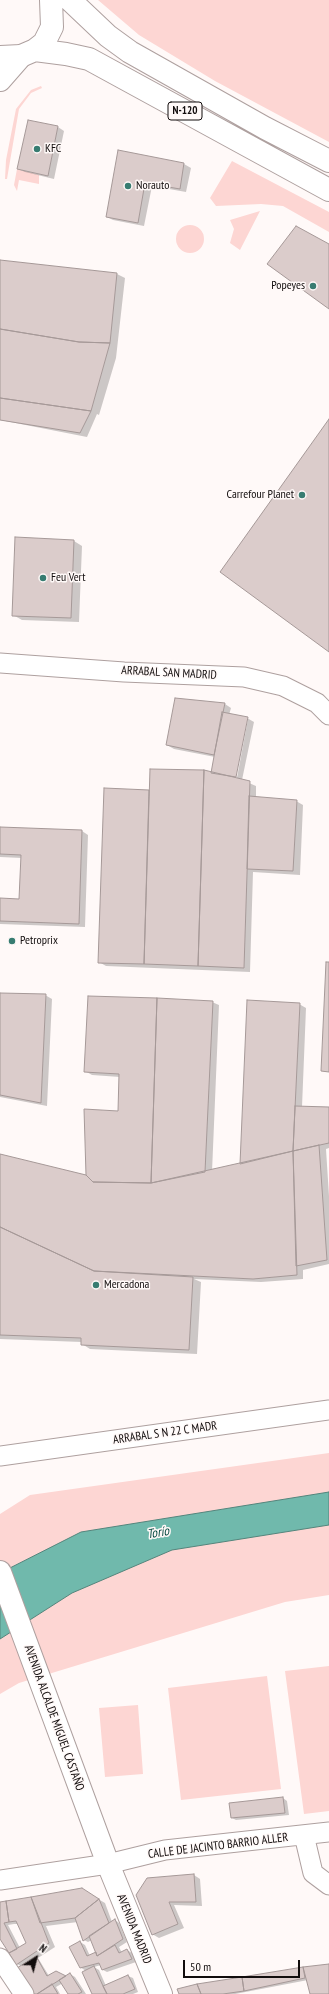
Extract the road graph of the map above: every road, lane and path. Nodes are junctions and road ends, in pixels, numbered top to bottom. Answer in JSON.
{"nodes":[{"id":1,"x":51,"y":0,"type":"edge"},
{"id":2,"x":70,"y":0,"type":"edge"},
{"id":3,"x":19,"y":54,"type":"edge"},
{"id":4,"x":0,"y":80,"type":"edge"},
{"id":5,"x":329,"y":161,"type":"edge"},
{"id":6,"x":329,"y":190,"type":"edge"},
{"id":7,"x":0,"y":663,"type":"edge"},
{"id":8,"x":329,"y":715,"type":"edge"},
{"id":9,"x":329,"y":1410,"type":"edge"},
{"id":10,"x":0,"y":1456,"type":"edge"},
{"id":11,"x":0,"y":1572,"type":"edge"},
{"id":12,"x":329,"y":1832,"type":"edge"},
{"id":13,"x":304,"y":1835,"type":"junction"},
{"id":14,"x":108,"y":1864,"type":"junction"},
{"id":15,"x":0,"y":1880,"type":"edge"},
{"id":16,"x":329,"y":1885,"type":"edge"},
{"id":17,"x":0,"y":1958,"type":"edge"},
{"id":18,"x":24,"y":1994,"type":"edge"},
{"id":19,"x":160,"y":1994,"type":"edge"}],
"edges":[{"from":1,"to":3,"type":"main road"},
{"from":2,"to":5,"type":"main road","number":"N-120"},
{"from":3,"to":4,"type":"main road"},
{"from":3,"to":6,"type":"main road","number":"N-120"},
{"from":7,"to":8,"type":"street","name":"ARRABAL SAN MADRID"},
{"from":9,"to":10,"type":"street","name":"ARRABAL S N 22 C MADR"},
{"from":11,"to":14,"type":"main road","name":"AVENIDA ALCALDE MIGUEL CASTAÑO"},
{"from":12,"to":13,"type":"street","name":"CALLE DE JACINTO BARRIO ALLER"},
{"from":13,"to":14,"type":"street","name":"CALLE DE JACINTO BARRIO ALLER"},
{"from":13,"to":16,"type":"street"},
{"from":14,"to":15,"type":"street","name":"CALLE DE JACINTO BARRIO ALLER"},
{"from":14,"to":19,"type":"main road","name":"AVENIDA MADRID"},
{"from":17,"to":18,"type":"street"}]}
